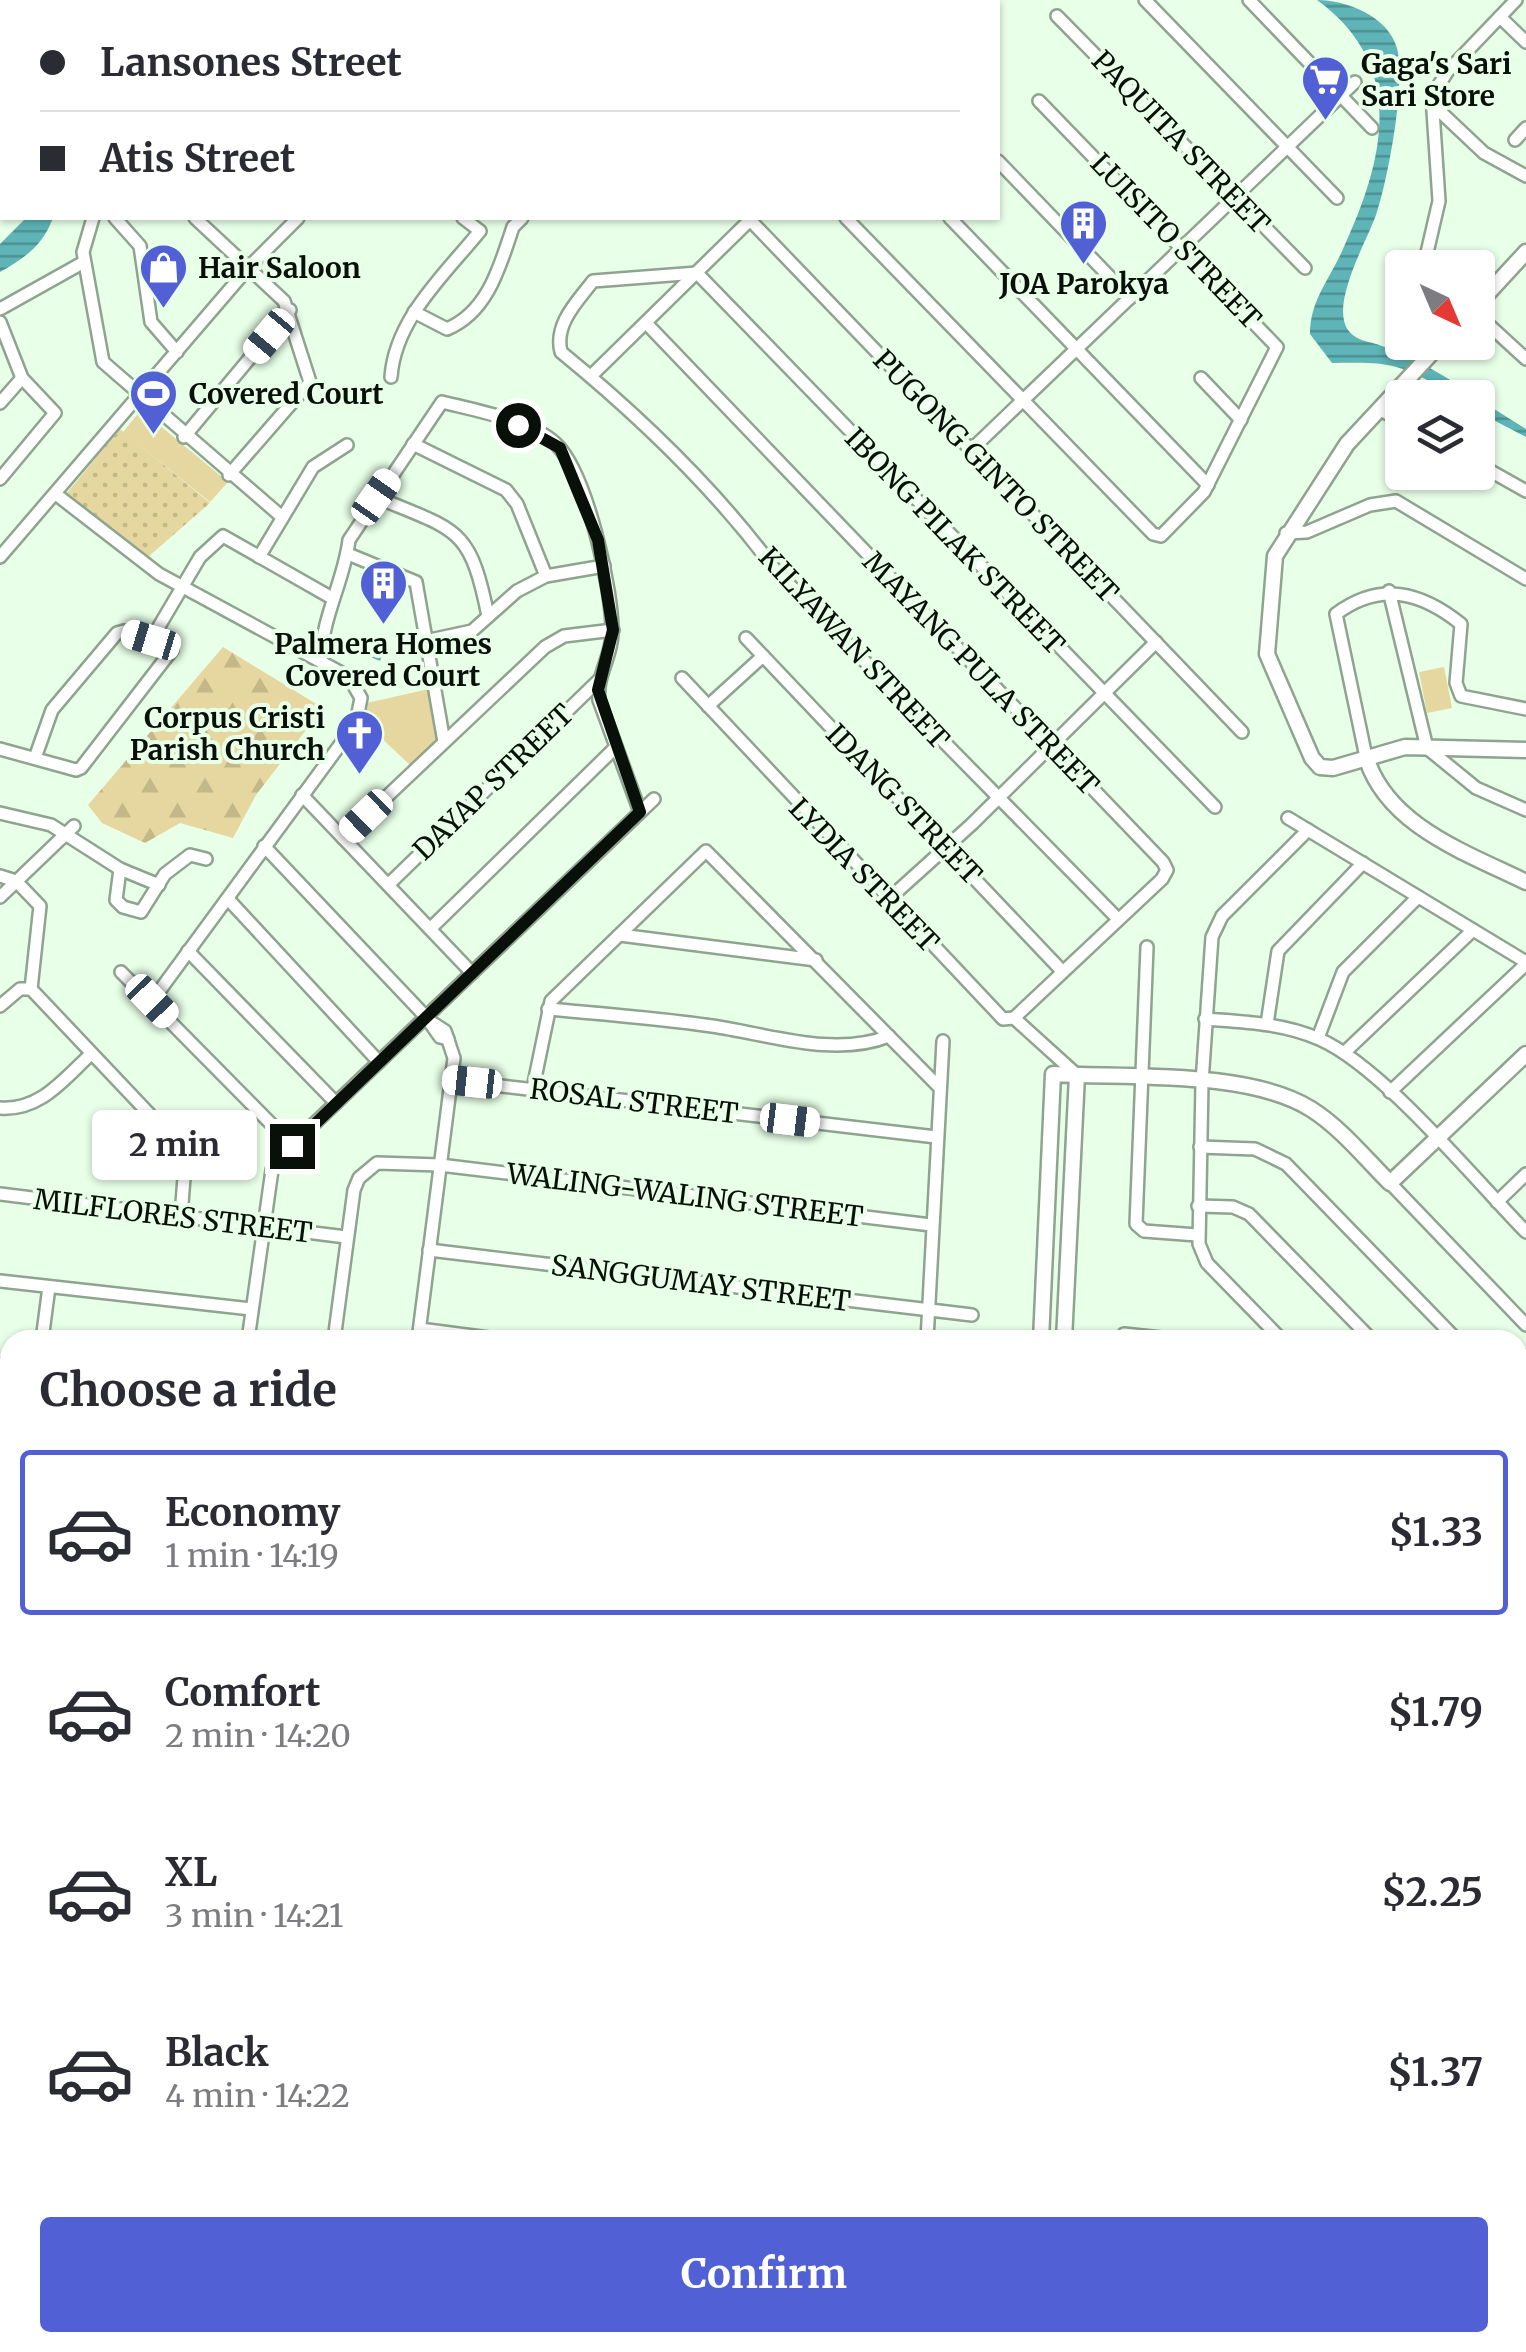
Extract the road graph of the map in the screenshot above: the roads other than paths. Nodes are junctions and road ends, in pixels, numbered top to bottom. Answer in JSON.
{"nodes":[{"id":1,"x":1145,"y":0,"type":"edge"},
{"id":2,"x":1250,"y":0,"type":"edge"},
{"id":3,"x":1516,"y":0,"type":"edge"},
{"id":4,"x":1058,"y":16,"type":"dead end"},
{"id":5,"x":1500,"y":17,"type":"junction"},
{"id":6,"x":1526,"y":42,"type":"edge"},
{"id":7,"x":1355,"y":82,"type":"dead end"},
{"id":8,"x":1340,"y":96,"type":"junction"},
{"id":9,"x":1040,"y":102,"type":"dead end"},
{"id":10,"x":1431,"y":104,"type":"junction"},
{"id":11,"x":1372,"y":128,"type":"dead end"},
{"id":12,"x":1526,"y":128,"type":"edge"},
{"id":13,"x":1515,"y":140,"type":"dead end"},
{"id":14,"x":1287,"y":147,"type":"junction"},
{"id":15,"x":1000,"y":163,"type":"edge"},
{"id":16,"x":1526,"y":176,"type":"edge"},
{"id":17,"x":1234,"y":198,"type":"junction"},
{"id":18,"x":1336,"y":198,"type":"dead end"},
{"id":19,"x":93,"y":220,"type":"edge"},
{"id":20,"x":117,"y":220,"type":"edge"},
{"id":21,"x":201,"y":220,"type":"edge"},
{"id":22,"x":296,"y":220,"type":"edge"},
{"id":23,"x":466,"y":220,"type":"edge"},
{"id":24,"x":520,"y":220,"type":"edge"},
{"id":25,"x":750,"y":220,"type":"edge"},
{"id":26,"x":752,"y":220,"type":"edge"},
{"id":27,"x":848,"y":220,"type":"edge"},
{"id":28,"x":952,"y":220,"type":"edge"},
{"id":29,"x":1183,"y":247,"type":"junction"},
{"id":30,"x":1428,"y":250,"type":"edge"},
{"id":31,"x":1526,"y":252,"type":"edge"},
{"id":32,"x":84,"y":262,"type":"junction"},
{"id":33,"x":249,"y":267,"type":"junction"},
{"id":34,"x":1305,"y":268,"type":"dead end"},
{"id":35,"x":697,"y":273,"type":"junction"},
{"id":36,"x":1495,"y":286,"type":"edge"},
{"id":37,"x":1130,"y":298,"type":"junction"},
{"id":38,"x":0,"y":310,"type":"edge"},
{"id":39,"x":290,"y":310,"type":"junction"},
{"id":40,"x":414,"y":312,"type":"junction"},
{"id":41,"x":0,"y":322,"type":"edge"},
{"id":42,"x":646,"y":324,"type":"junction"},
{"id":43,"x":1495,"y":331,"type":"edge"},
{"id":44,"x":1076,"y":349,"type":"junction"},
{"id":45,"x":176,"y":352,"type":"junction"},
{"id":46,"x":1526,"y":359,"type":"edge"},
{"id":47,"x":1426,"y":360,"type":"edge"},
{"id":48,"x":591,"y":376,"type":"junction"},
{"id":49,"x":391,"y":377,"type":"dead end"},
{"id":50,"x":22,"y":378,"type":"junction"},
{"id":51,"x":1201,"y":378,"type":"dead end"},
{"id":52,"x":138,"y":397,"type":"junction"},
{"id":53,"x":1023,"y":400,"type":"junction"},
{"id":54,"x":0,"y":404,"type":"edge"},
{"id":55,"x":1379,"y":409,"type":"junction"},
{"id":56,"x":1385,"y":412,"type":"edge"},
{"id":57,"x":1241,"y":420,"type":"junction"},
{"id":58,"x":184,"y":437,"type":"junction"},
{"id":59,"x":413,"y":444,"type":"junction"},
{"id":60,"x":347,"y":445,"type":"dead end"},
{"id":61,"x":971,"y":450,"type":"junction"},
{"id":62,"x":1495,"y":474,"type":"edge"},
{"id":63,"x":229,"y":475,"type":"junction"},
{"id":64,"x":0,"y":479,"type":"edge"},
{"id":65,"x":1208,"y":485,"type":"junction"},
{"id":66,"x":1526,"y":491,"type":"edge"},
{"id":67,"x":58,"y":495,"type":"junction"},
{"id":68,"x":376,"y":497,"type":"junction"},
{"id":69,"x":282,"y":517,"type":"junction"},
{"id":70,"x":1286,"y":533,"type":"junction"},
{"id":71,"x":348,"y":554,"type":"junction"},
{"id":72,"x":0,"y":557,"type":"edge"},
{"id":73,"x":260,"y":557,"type":"junction"},
{"id":74,"x":604,"y":566,"type":"junction"},
{"id":75,"x":546,"y":576,"type":"junction"},
{"id":76,"x":1526,"y":579,"type":"edge"},
{"id":77,"x":183,"y":585,"type":"junction"},
{"id":78,"x":1389,"y":591,"type":"junction"},
{"id":79,"x":332,"y":598,"type":"junction"},
{"id":80,"x":488,"y":616,"type":"junction"},
{"id":81,"x":613,"y":630,"type":"junction"},
{"id":82,"x":746,"y":638,"type":"dead end"},
{"id":83,"x":151,"y":640,"type":"junction"},
{"id":84,"x":430,"y":640,"type":"junction"},
{"id":85,"x":1156,"y":642,"type":"junction"},
{"id":86,"x":763,"y":656,"type":"junction"},
{"id":87,"x":321,"y":659,"type":"junction"},
{"id":88,"x":682,"y":678,"type":"dead end"},
{"id":89,"x":599,"y":680,"type":"junction"},
{"id":90,"x":1104,"y":694,"type":"junction"},
{"id":91,"x":708,"y":706,"type":"junction"},
{"id":92,"x":1526,"y":709,"type":"edge"},
{"id":93,"x":1242,"y":732,"type":"dead end"},
{"id":94,"x":444,"y":742,"type":"junction"},
{"id":95,"x":1052,"y":746,"type":"junction"},
{"id":96,"x":616,"y":747,"type":"junction"},
{"id":97,"x":0,"y":748,"type":"edge"},
{"id":98,"x":1428,"y":748,"type":"junction"},
{"id":99,"x":1526,"y":750,"type":"edge"},
{"id":100,"x":1366,"y":757,"type":"junction"},
{"id":101,"x":35,"y":758,"type":"junction"},
{"id":102,"x":302,"y":796,"type":"junction"},
{"id":103,"x":654,"y":799,"type":"dead end"},
{"id":104,"x":997,"y":800,"type":"junction"},
{"id":105,"x":1215,"y":807,"type":"dead end"},
{"id":106,"x":1526,"y":810,"type":"edge"},
{"id":107,"x":0,"y":812,"type":"edge"},
{"id":108,"x":640,"y":812,"type":"junction"},
{"id":109,"x":1288,"y":818,"type":"dead end"},
{"id":110,"x":69,"y":830,"type":"junction"},
{"id":111,"x":1308,"y":830,"type":"junction"},
{"id":112,"x":343,"y":838,"type":"junction"},
{"id":113,"x":264,"y":846,"type":"junction"},
{"id":114,"x":946,"y":847,"type":"junction"},
{"id":115,"x":206,"y":859,"type":"dead end"},
{"id":116,"x":1363,"y":863,"type":"junction"},
{"id":117,"x":120,"y":869,"type":"junction"},
{"id":118,"x":0,"y":876,"type":"edge"},
{"id":119,"x":16,"y":881,"type":"junction"},
{"id":120,"x":1526,"y":882,"type":"edge"},
{"id":121,"x":159,"y":885,"type":"junction"},
{"id":122,"x":388,"y":885,"type":"junction"},
{"id":123,"x":0,"y":897,"type":"edge"},
{"id":124,"x":890,"y":897,"type":"junction"},
{"id":125,"x":1418,"y":897,"type":"junction"},
{"id":126,"x":228,"y":899,"type":"junction"},
{"id":127,"x":1118,"y":919,"type":"junction"},
{"id":128,"x":430,"y":929,"type":"junction"},
{"id":129,"x":1473,"y":930,"type":"junction"},
{"id":130,"x":620,"y":935,"type":"junction"},
{"id":131,"x":1147,"y":948,"type":"dead end"},
{"id":132,"x":188,"y":951,"type":"junction"},
{"id":133,"x":816,"y":960,"type":"junction"},
{"id":134,"x":1526,"y":963,"type":"edge"},
{"id":135,"x":1062,"y":971,"type":"junction"},
{"id":136,"x":120,"y":972,"type":"dead end"},
{"id":137,"x":472,"y":973,"type":"junction"},
{"id":138,"x":31,"y":989,"type":"junction"},
{"id":139,"x":152,"y":1001,"type":"junction"},
{"id":140,"x":0,"y":1006,"type":"edge"},
{"id":141,"x":548,"y":1009,"type":"junction"},
{"id":142,"x":1014,"y":1018,"type":"junction"},
{"id":143,"x":1206,"y":1019,"type":"junction"},
{"id":144,"x":1266,"y":1024,"type":"junction"},
{"id":145,"x":437,"y":1028,"type":"junction"},
{"id":146,"x":889,"y":1036,"type":"junction"},
{"id":147,"x":1318,"y":1038,"type":"junction"},
{"id":148,"x":942,"y":1041,"type":"dead end"},
{"id":149,"x":1345,"y":1052,"type":"junction"},
{"id":150,"x":91,"y":1054,"type":"junction"},
{"id":151,"x":1526,"y":1054,"type":"edge"},
{"id":152,"x":1054,"y":1057,"type":"junction"},
{"id":153,"x":379,"y":1062,"type":"junction"},
{"id":154,"x":1054,"y":1074,"type":"junction"},
{"id":155,"x":1077,"y":1075,"type":"junction"},
{"id":156,"x":1142,"y":1079,"type":"junction"},
{"id":157,"x":451,"y":1080,"type":"junction"},
{"id":158,"x":1202,"y":1082,"type":"junction"},
{"id":159,"x":938,"y":1086,"type":"junction"},
{"id":160,"x":533,"y":1088,"type":"junction"},
{"id":161,"x":1390,"y":1092,"type":"junction"},
{"id":162,"x":336,"y":1103,"type":"junction"},
{"id":163,"x":0,"y":1108,"type":"edge"},
{"id":164,"x":1052,"y":1120,"type":"junction"},
{"id":165,"x":1075,"y":1121,"type":"junction"},
{"id":166,"x":936,"y":1138,"type":"junction"},
{"id":167,"x":1436,"y":1140,"type":"junction"},
{"id":168,"x":1200,"y":1147,"type":"junction"},
{"id":169,"x":1050,"y":1151,"type":"junction"},
{"id":170,"x":1073,"y":1152,"type":"junction"},
{"id":171,"x":440,"y":1165,"type":"junction"},
{"id":172,"x":272,"y":1170,"type":"dead end"},
{"id":173,"x":1526,"y":1174,"type":"edge"},
{"id":174,"x":1390,"y":1184,"type":"junction"},
{"id":175,"x":0,"y":1194,"type":"edge"},
{"id":176,"x":1497,"y":1202,"type":"junction"},
{"id":177,"x":1198,"y":1206,"type":"junction"},
{"id":178,"x":181,"y":1216,"type":"junction"},
{"id":179,"x":264,"y":1226,"type":"junction"},
{"id":180,"x":931,"y":1226,"type":"junction"},
{"id":181,"x":1526,"y":1232,"type":"edge"},
{"id":182,"x":1198,"y":1235,"type":"junction"},
{"id":183,"x":346,"y":1238,"type":"junction"},
{"id":184,"x":429,"y":1250,"type":"junction"},
{"id":185,"x":0,"y":1281,"type":"edge"},
{"id":186,"x":49,"y":1287,"type":"junction"},
{"id":187,"x":251,"y":1310,"type":"junction"},
{"id":188,"x":928,"y":1310,"type":"junction"},
{"id":189,"x":972,"y":1315,"type":"dead end"},
{"id":190,"x":1526,"y":1325,"type":"edge"},
{"id":191,"x":43,"y":1330,"type":"edge"},
{"id":192,"x":249,"y":1330,"type":"edge"},
{"id":193,"x":335,"y":1330,"type":"edge"},
{"id":194,"x":419,"y":1330,"type":"edge"},
{"id":195,"x":927,"y":1330,"type":"edge"},
{"id":196,"x":1041,"y":1330,"type":"edge"},
{"id":197,"x":1064,"y":1330,"type":"edge"},
{"id":198,"x":1272,"y":1330,"type":"edge"},
{"id":199,"x":1362,"y":1330,"type":"edge"},
{"id":200,"x":1447,"y":1330,"type":"edge"}],
"edges":[{"from":1,"to":14,"type":"street"},
{"from":2,"to":8,"type":"street"},
{"from":3,"to":5,"type":"street"},
{"from":4,"to":17,"type":"street","name":"PAQUITA STREET"},
{"from":5,"to":6,"type":"street"},
{"from":5,"to":10,"type":"street"},
{"from":7,"to":8,"type":"street"},
{"from":8,"to":11,"type":"street"},
{"from":8,"to":14,"type":"street"},
{"from":9,"to":29,"type":"street","name":"LUISITO STREET"},
{"from":10,"to":16,"type":"street"},
{"from":10,"to":30,"type":"street"},
{"from":12,"to":13,"type":"street"},
{"from":14,"to":17,"type":"street"},
{"from":14,"to":18,"type":"street"},
{"from":15,"to":37,"type":"street"},
{"from":17,"to":29,"type":"street"},
{"from":17,"to":34,"type":"street","name":"PAQUITA STREET"},
{"from":19,"to":32,"type":"street"},
{"from":20,"to":45,"type":"street"},
{"from":21,"to":33,"type":"street"},
{"from":22,"to":33,"type":"street"},
{"from":23,"to":40,"type":"street"},
{"from":24,"to":40,"type":"street"},
{"from":25,"to":35,"type":"street"},
{"from":26,"to":61,"type":"street","name":"PUGONG GINTO STREET"},
{"from":27,"to":53,"type":"street"},
{"from":28,"to":44,"type":"street"},
{"from":29,"to":37,"type":"street"},
{"from":29,"to":57,"type":"street","name":"LUISITO STREET"},
{"from":31,"to":36,"type":"street"},
{"from":32,"to":38,"type":"street"},
{"from":32,"to":52,"type":"street"},
{"from":33,"to":39,"type":"street"},
{"from":33,"to":45,"type":"street"},
{"from":35,"to":42,"type":"street"},
{"from":35,"to":48,"type":"street","name":"KILYAWAN STREET"},
{"from":35,"to":90,"type":"street","name":"IBONG PILAK STREET"},
{"from":37,"to":44,"type":"street"},
{"from":39,"to":58,"type":"street"},
{"from":39,"to":63,"type":"street"},
{"from":40,"to":49,"type":"street"},
{"from":41,"to":50,"type":"street"},
{"from":42,"to":48,"type":"street"},
{"from":42,"to":95,"type":"street","name":"MAYANG PULA STREET"},
{"from":43,"to":46,"type":"street"},
{"from":44,"to":53,"type":"street"},
{"from":44,"to":65,"type":"street"},
{"from":45,"to":52,"type":"street"},
{"from":47,"to":55,"type":"street"},
{"from":48,"to":104,"type":"street","name":"KILYAWAN STREET"},
{"from":50,"to":54,"type":"street"},
{"from":50,"to":64,"type":"street"},
{"from":51,"to":57,"type":"street"},
{"from":52,"to":58,"type":"street"},
{"from":52,"to":67,"type":"street"},
{"from":53,"to":61,"type":"street"},
{"from":53,"to":65,"type":"street","name":"LUISITO STREET"},
{"from":55,"to":56,"type":"street"},
{"from":55,"to":70,"type":"street"},
{"from":57,"to":65,"type":"street","name":"LUISITO STREET"},
{"from":58,"to":63,"type":"street"},
{"from":59,"to":68,"type":"street"},
{"from":59,"to":74,"type":"street"},
{"from":59,"to":75,"type":"street"},
{"from":60,"to":69,"type":"street"},
{"from":61,"to":85,"type":"street","name":"PUGONG GINTO STREET"},
{"from":62,"to":66,"type":"street"},
{"from":63,"to":69,"type":"street"},
{"from":67,"to":72,"type":"street"},
{"from":67,"to":77,"type":"street"},
{"from":68,"to":71,"type":"street"},
{"from":68,"to":80,"type":"street"},
{"from":69,"to":73,"type":"street"},
{"from":70,"to":76,"type":"street"},
{"from":70,"to":100,"type":"street"},
{"from":71,"to":79,"type":"street"},
{"from":71,"to":84,"type":"street"},
{"from":73,"to":77,"type":"street"},
{"from":73,"to":79,"type":"street"},
{"from":74,"to":75,"type":"street"},
{"from":74,"to":81,"type":"street"},
{"from":75,"to":80,"type":"street"},
{"from":77,"to":83,"type":"street"},
{"from":77,"to":87,"type":"street"},
{"from":78,"to":92,"type":"street"},
{"from":78,"to":98,"type":"street"},
{"from":78,"to":100,"type":"street"},
{"from":79,"to":87,"type":"street"},
{"from":80,"to":84,"type":"street"},
{"from":81,"to":89,"type":"street"},
{"from":81,"to":94,"type":"street"},
{"from":82,"to":86,"type":"street","name":"IDANG STREET"},
{"from":83,"to":101,"type":"street"},
{"from":83,"to":101,"type":"street"},
{"from":84,"to":94,"type":"street"},
{"from":85,"to":90,"type":"street"},
{"from":85,"to":93,"type":"street","name":"PUGONG GINTO STREET"},
{"from":86,"to":91,"type":"street"},
{"from":86,"to":114,"type":"street","name":"IDANG STREET"},
{"from":87,"to":102,"type":"street"},
{"from":88,"to":91,"type":"street","name":"LYDIA STREET"},
{"from":89,"to":96,"type":"street"},
{"from":89,"to":122,"type":"street","name":"DAYAP STREET"},
{"from":90,"to":95,"type":"street"},
{"from":90,"to":105,"type":"street","name":"IBONG PILAK STREET"},
{"from":91,"to":124,"type":"street","name":"LYDIA STREET"},
{"from":94,"to":112,"type":"street"},
{"from":95,"to":104,"type":"street"},
{"from":95,"to":127,"type":"street","name":"MAYANG PULA STREET"},
{"from":96,"to":108,"type":"street"},
{"from":96,"to":128,"type":"street"},
{"from":97,"to":101,"type":"street"},
{"from":98,"to":99,"type":"street"},
{"from":98,"to":100,"type":"street"},
{"from":98,"to":106,"type":"street"},
{"from":100,"to":120,"type":"street"},
{"from":102,"to":112,"type":"street"},
{"from":102,"to":113,"type":"street"},
{"from":103,"to":108,"type":"street"},
{"from":104,"to":114,"type":"street"},
{"from":104,"to":127,"type":"street","name":"KILYAWAN STREET"},
{"from":107,"to":110,"type":"street"},
{"from":108,"to":137,"type":"street"},
{"from":109,"to":111,"type":"street"},
{"from":110,"to":117,"type":"street"},
{"from":110,"to":119,"type":"street"},
{"from":111,"to":116,"type":"street"},
{"from":111,"to":143,"type":"street"},
{"from":112,"to":122,"type":"street"},
{"from":113,"to":126,"type":"street"},
{"from":113,"to":145,"type":"street"},
{"from":114,"to":124,"type":"street"},
{"from":114,"to":135,"type":"street","name":"IDANG STREET"},
{"from":115,"to":121,"type":"street"},
{"from":116,"to":125,"type":"street"},
{"from":116,"to":144,"type":"street"},
{"from":117,"to":121,"type":"street"},
{"from":117,"to":121,"type":"street"},
{"from":118,"to":119,"type":"street"},
{"from":119,"to":123,"type":"street"},
{"from":119,"to":138,"type":"street"},
{"from":122,"to":128,"type":"street"},
{"from":124,"to":142,"type":"street","name":"LYDIA STREET"},
{"from":125,"to":129,"type":"street"},
{"from":125,"to":147,"type":"street"},
{"from":126,"to":132,"type":"street"},
{"from":126,"to":153,"type":"street"},
{"from":127,"to":135,"type":"street","name":"MAYANG PULA STREET"},
{"from":128,"to":137,"type":"street"},
{"from":129,"to":134,"type":"street"},
{"from":129,"to":149,"type":"street"},
{"from":130,"to":133,"type":"street"},
{"from":130,"to":133,"type":"street"},
{"from":130,"to":141,"type":"street"},
{"from":131,"to":156,"type":"street"},
{"from":132,"to":139,"type":"street"},
{"from":132,"to":162,"type":"street"},
{"from":133,"to":146,"type":"street"},
{"from":134,"to":161,"type":"street"},
{"from":135,"to":142,"type":"street","name":"MAYANG PULA STREET"},
{"from":136,"to":139,"type":"street"},
{"from":137,"to":145,"type":"street"},
{"from":138,"to":140,"type":"street"},
{"from":138,"to":150,"type":"street"},
{"from":139,"to":162,"type":"street"},
{"from":141,"to":146,"type":"street"},
{"from":141,"to":160,"type":"street"},
{"from":142,"to":152,"type":"street","name":"LYDIA STREET"},
{"from":143,"to":144,"type":"street"},
{"from":143,"to":158,"type":"street"},
{"from":144,"to":147,"type":"street"},
{"from":145,"to":153,"type":"street"},
{"from":145,"to":157,"type":"street"},
{"from":146,"to":159,"type":"street"},
{"from":147,"to":149,"type":"street"},
{"from":148,"to":159,"type":"street"},
{"from":149,"to":161,"type":"street"},
{"from":150,"to":163,"type":"street"},
{"from":150,"to":178,"type":"street"},
{"from":151,"to":167,"type":"street"},
{"from":152,"to":154,"type":"street"},
{"from":152,"to":155,"type":"street","name":"LYDIA STREET"},
{"from":153,"to":162,"type":"street"},
{"from":154,"to":155,"type":"street"},
{"from":154,"to":164,"type":"street"},
{"from":155,"to":156,"type":"street"},
{"from":155,"to":165,"type":"street"},
{"from":156,"to":158,"type":"street"},
{"from":156,"to":182,"type":"street"},
{"from":157,"to":160,"type":"street","name":"ROSAL STREET"},
{"from":157,"to":171,"type":"street"},
{"from":158,"to":168,"type":"street"},
{"from":158,"to":174,"type":"street"},
{"from":159,"to":166,"type":"street"},
{"from":160,"to":166,"type":"street","name":"ROSAL STREET"},
{"from":161,"to":167,"type":"street"},
{"from":164,"to":165,"type":"street"},
{"from":164,"to":169,"type":"street"},
{"from":165,"to":170,"type":"street"},
{"from":166,"to":180,"type":"street"},
{"from":167,"to":174,"type":"street"},
{"from":167,"to":176,"type":"street"},
{"from":168,"to":177,"type":"street"},
{"from":168,"to":200,"type":"street"},
{"from":169,"to":170,"type":"street"},
{"from":169,"to":196,"type":"street"},
{"from":170,"to":197,"type":"street"},
{"from":171,"to":180,"type":"street","name":"WALING-WALING STREET"},
{"from":171,"to":183,"type":"street","name":"WALING-WALING STREET"},
{"from":171,"to":184,"type":"street"},
{"from":172,"to":179,"type":"street"},
{"from":173,"to":176,"type":"street"},
{"from":174,"to":190,"type":"street"},
{"from":175,"to":178,"type":"street","name":"MILFLORES STREET"},
{"from":176,"to":181,"type":"street"},
{"from":177,"to":182,"type":"street"},
{"from":177,"to":199,"type":"street"},
{"from":178,"to":179,"type":"street","name":"MILFLORES STREET"},
{"from":179,"to":183,"type":"street","name":"MILFLORES STREET"},
{"from":179,"to":187,"type":"street"},
{"from":180,"to":188,"type":"street"},
{"from":182,"to":198,"type":"street"},
{"from":183,"to":193,"type":"street"},
{"from":184,"to":188,"type":"street","name":"SANGGUMAY STREET"},
{"from":184,"to":194,"type":"street"},
{"from":185,"to":186,"type":"street"},
{"from":186,"to":187,"type":"street"},
{"from":186,"to":191,"type":"street"},
{"from":187,"to":192,"type":"street"},
{"from":188,"to":189,"type":"street","name":"SANGGUMAY STREET"},
{"from":188,"to":195,"type":"street"}]}
